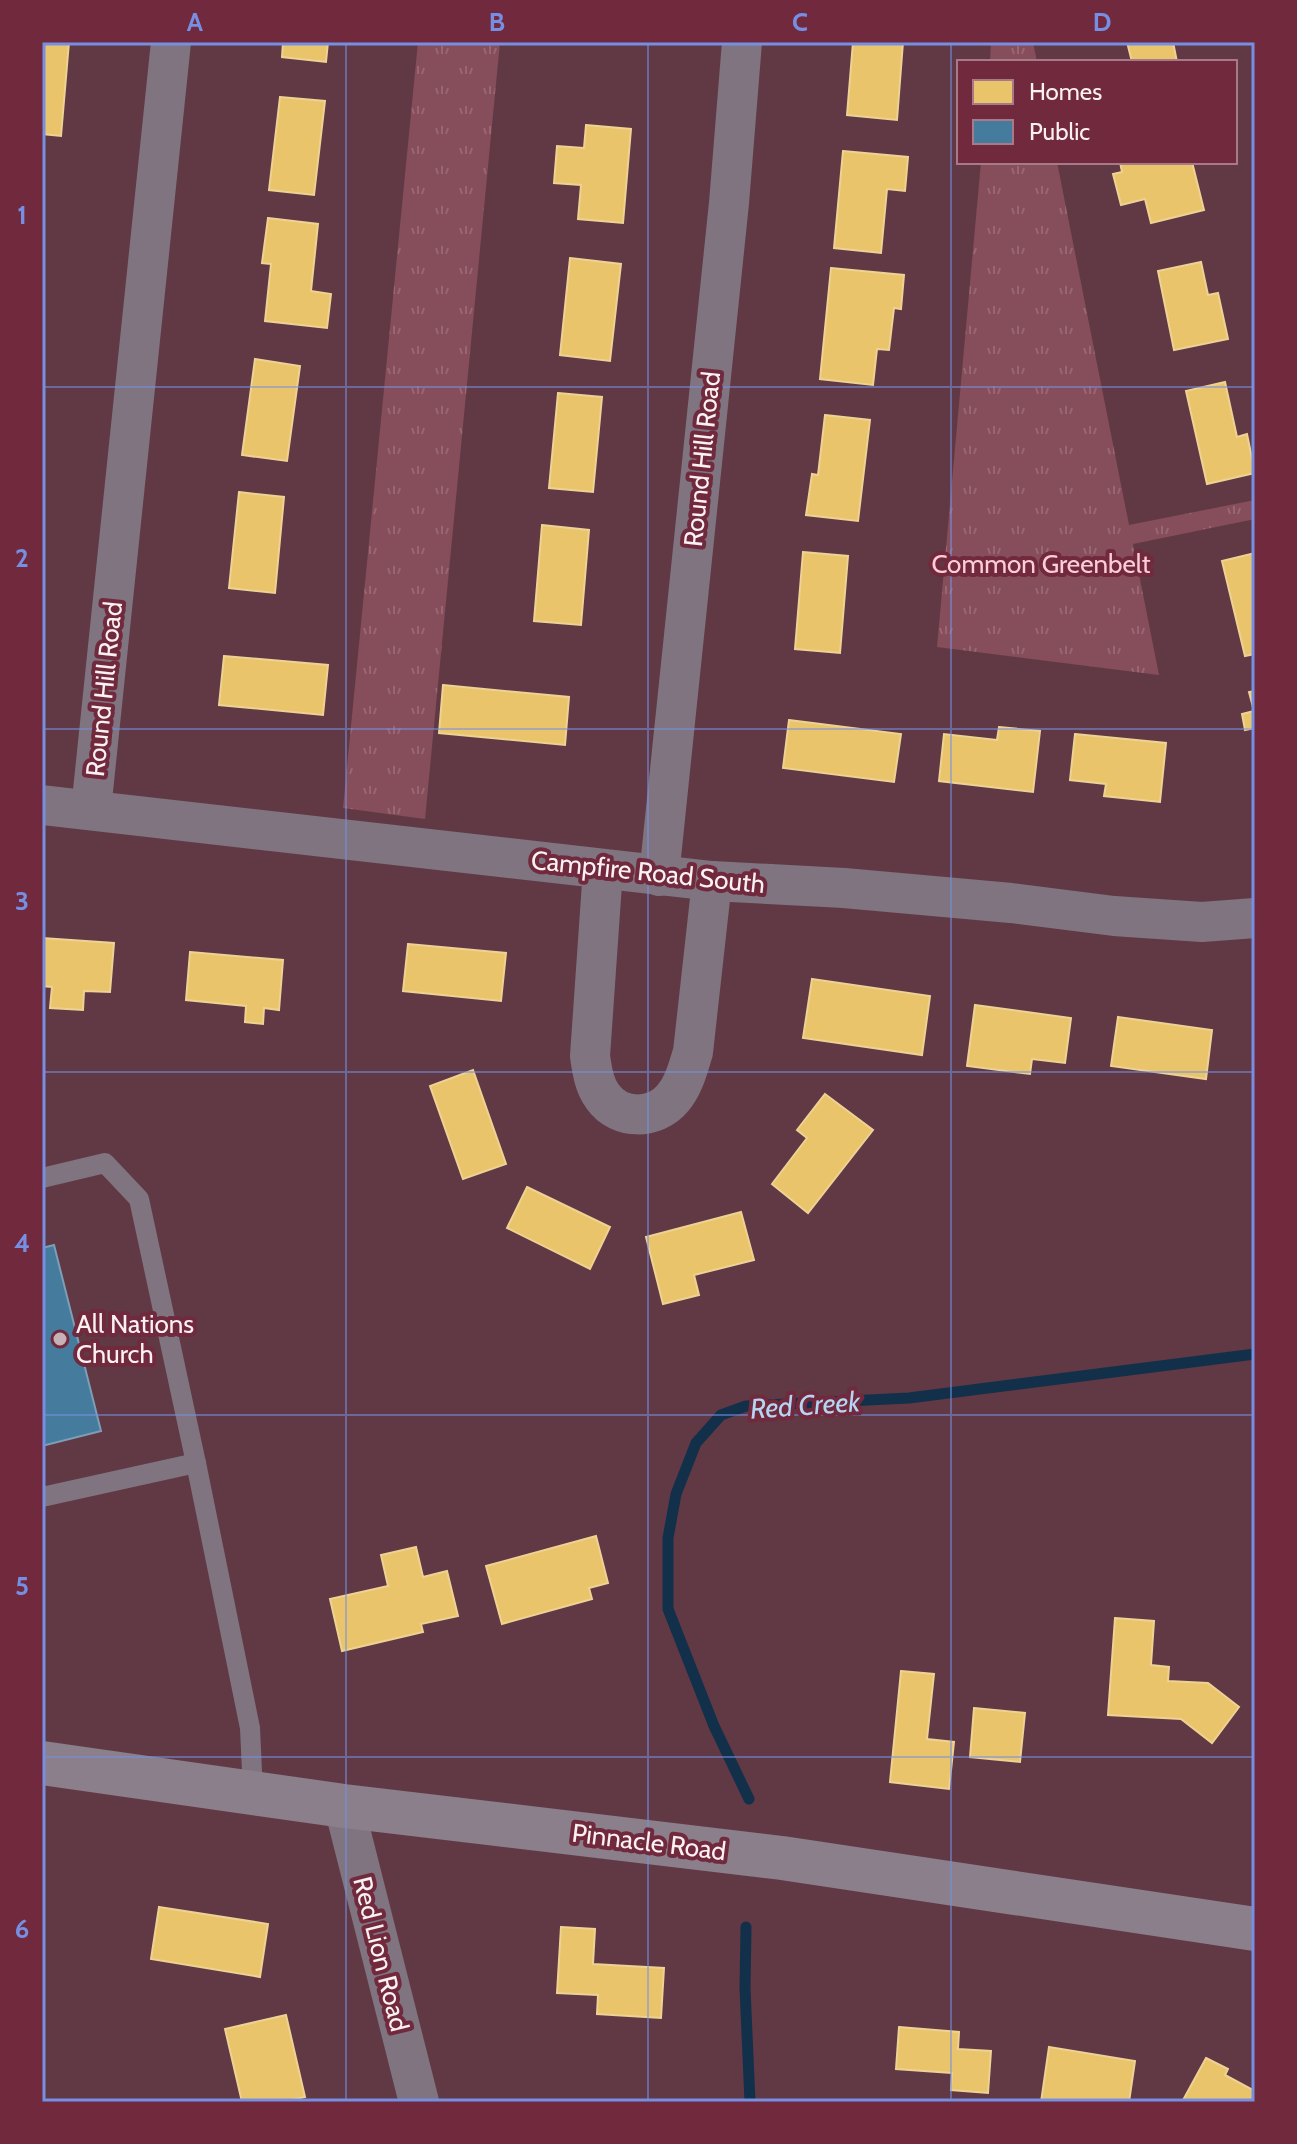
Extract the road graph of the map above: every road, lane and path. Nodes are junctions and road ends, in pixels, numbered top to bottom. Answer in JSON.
{"nodes":[{"id":1,"x":171,"y":42,"type":"edge"},
{"id":2,"x":742,"y":42,"type":"edge"},
{"id":3,"x":42,"y":805,"type":"edge"},
{"id":4,"x":91,"y":810,"type":"junction"},
{"id":5,"x":603,"y":869,"type":"junction"},
{"id":6,"x":659,"y":876,"type":"junction"},
{"id":7,"x":712,"y":881,"type":"junction"},
{"id":8,"x":1255,"y":918,"type":"edge"},
{"id":9,"x":42,"y":1178,"type":"edge"},
{"id":10,"x":196,"y":1463,"type":"junction"},
{"id":11,"x":42,"y":1497,"type":"edge"},
{"id":12,"x":42,"y":1763,"type":"edge"},
{"id":13,"x":253,"y":1793,"type":"junction"},
{"id":14,"x":344,"y":1806,"type":"junction"},
{"id":15,"x":1255,"y":1929,"type":"edge"},
{"id":16,"x":419,"y":2102,"type":"edge"}],
"edges":[{"from":1,"to":4,"type":"street","name":"Round Hill Road"},
{"from":2,"to":6,"type":"street","name":"Round Hill Road"},
{"from":3,"to":4,"type":"street","name":"Campfire Road South"},
{"from":4,"to":5,"type":"street","name":"Campfire Road South"},
{"from":5,"to":6,"type":"street","name":"Campfire Road South"},
{"from":5,"to":7,"type":"street"},
{"from":6,"to":7,"type":"street","name":"Campfire Road South"},
{"from":7,"to":8,"type":"street","name":"Campfire Road South"},
{"from":9,"to":10,"type":"lane"},
{"from":10,"to":11,"type":"lane"},
{"from":10,"to":13,"type":"lane"},
{"from":12,"to":13,"type":"street","name":"Pinnacle Road"},
{"from":13,"to":14,"type":"street","name":"Pinnacle Road"},
{"from":14,"to":15,"type":"street","name":"Pinnacle Road"},
{"from":14,"to":16,"type":"street","name":"Red Lion Road"}]}
